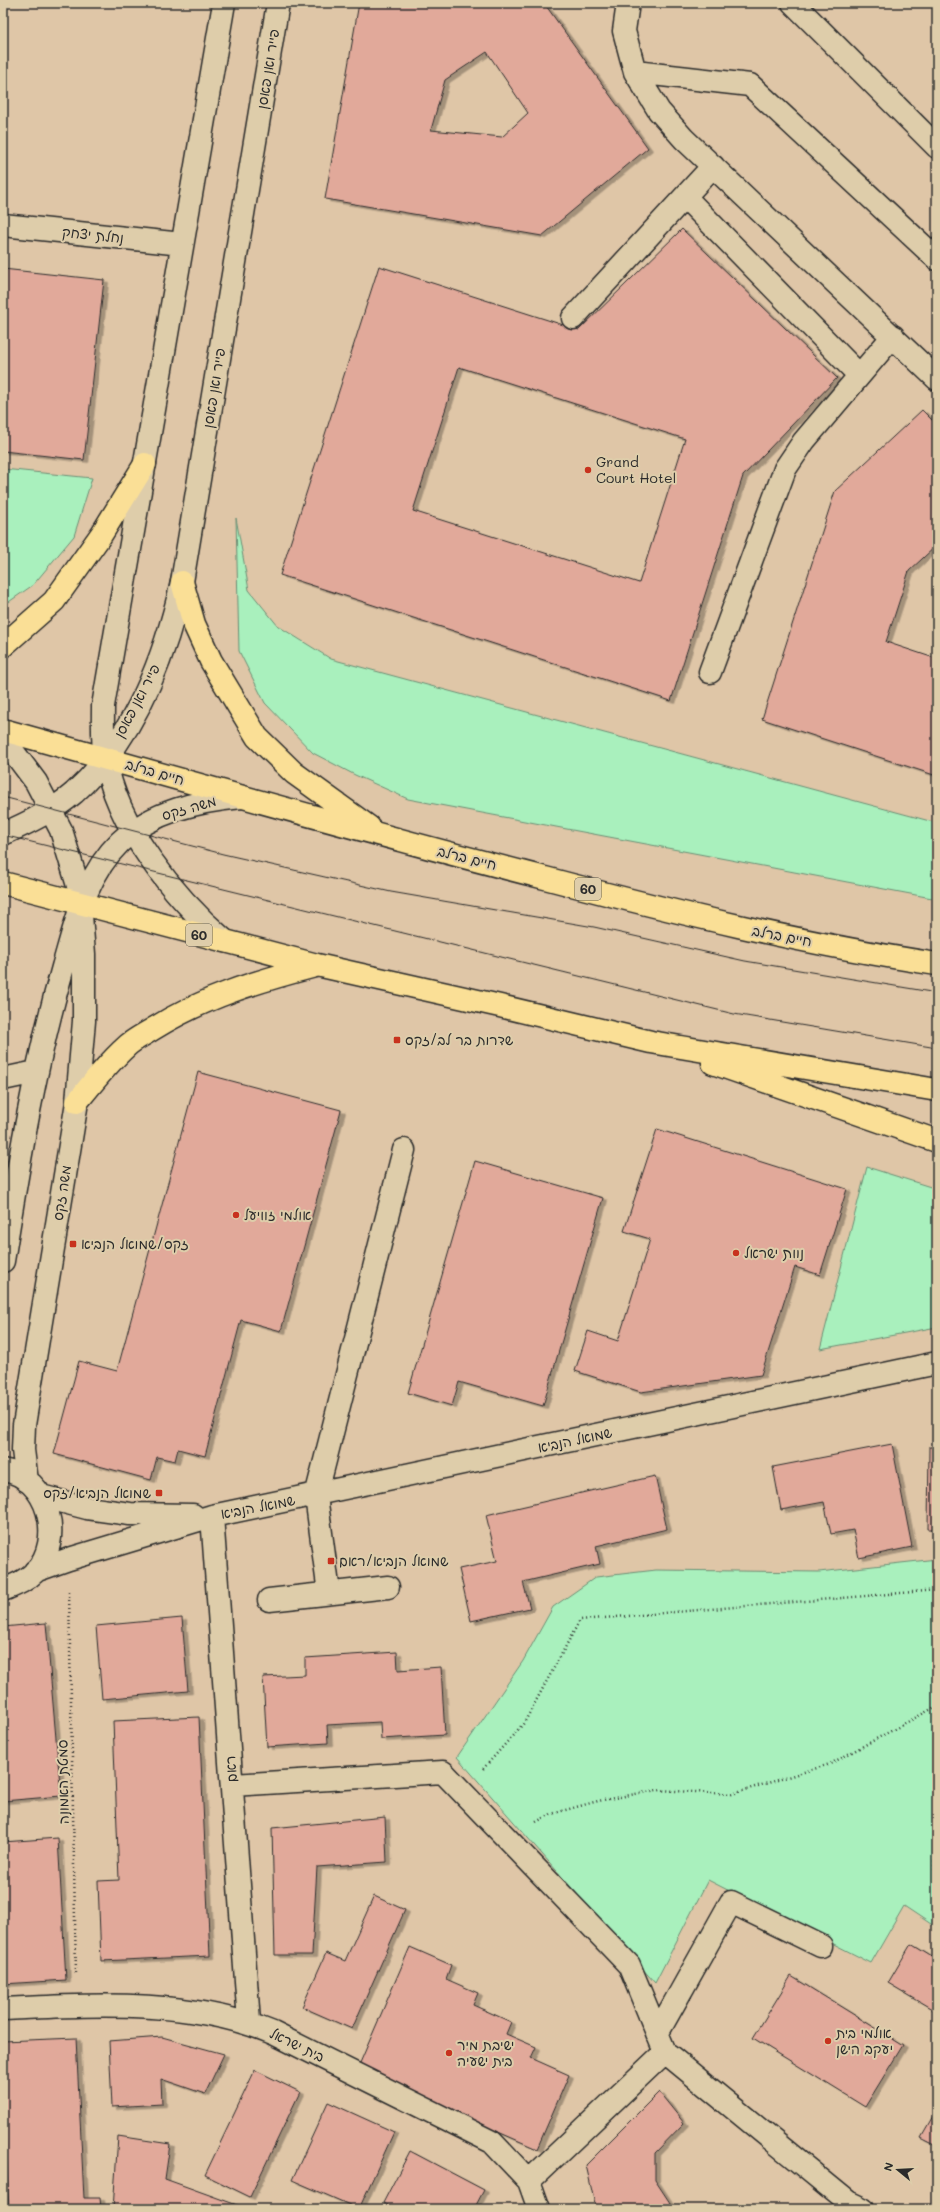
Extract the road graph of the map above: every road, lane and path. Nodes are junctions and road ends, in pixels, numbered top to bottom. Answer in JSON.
{"nodes":[{"id":1,"x":224,"y":3,"type":"edge"},
{"id":2,"x":278,"y":3,"type":"edge"},
{"id":3,"x":628,"y":3,"type":"edge"},
{"id":4,"x":793,"y":3,"type":"edge"},
{"id":5,"x":635,"y":72,"type":"junction"},
{"id":6,"x":937,"y":146,"type":"edge"},
{"id":7,"x":713,"y":166,"type":"junction"},
{"id":8,"x":685,"y":197,"type":"junction"},
{"id":9,"x":3,"y":225,"type":"edge"},
{"id":10,"x":182,"y":244,"type":"junction"},
{"id":11,"x":937,"y":259,"type":"edge"},
{"id":12,"x":573,"y":318,"type":"dead end"},
{"id":13,"x":892,"y":336,"type":"junction"},
{"id":14,"x":859,"y":375,"type":"junction"},
{"id":15,"x":937,"y":379,"type":"edge"},
{"id":16,"x":145,"y":464,"type":"junction"},
{"id":17,"x":182,"y":582,"type":"junction"},
{"id":18,"x":3,"y":646,"type":"edge"},
{"id":19,"x":710,"y":672,"type":"dead end"},
{"id":20,"x":3,"y":730,"type":"edge"},
{"id":21,"x":3,"y":738,"type":"edge"},
{"id":22,"x":105,"y":758,"type":"junction"},
{"id":23,"x":242,"y":797,"type":"junction"},
{"id":24,"x":52,"y":810,"type":"junction"},
{"id":25,"x":134,"y":831,"type":"junction"},
{"id":26,"x":3,"y":834,"type":"edge"},
{"id":27,"x":381,"y":835,"type":"junction"},
{"id":28,"x":3,"y":883,"type":"edge"},
{"id":29,"x":81,"y":904,"type":"junction"},
{"id":30,"x":225,"y":941,"type":"junction"},
{"id":31,"x":937,"y":964,"type":"edge"},
{"id":32,"x":316,"y":965,"type":"junction"},
{"id":33,"x":651,"y":1042,"type":"junction"},
{"id":34,"x":36,"y":1072,"type":"junction"},
{"id":35,"x":3,"y":1079,"type":"edge"},
{"id":36,"x":937,"y":1090,"type":"edge"},
{"id":37,"x":77,"y":1102,"type":"junction"},
{"id":38,"x":937,"y":1141,"type":"edge"},
{"id":39,"x":404,"y":1150,"type":"dead end"},
{"id":40,"x":3,"y":1261,"type":"edge"},
{"id":41,"x":937,"y":1363,"type":"edge"},
{"id":42,"x":3,"y":1470,"type":"edge"},
{"id":43,"x":34,"y":1488,"type":"junction"},
{"id":44,"x":316,"y":1496,"type":"junction"},
{"id":45,"x":212,"y":1516,"type":"junction"},
{"id":46,"x":69,"y":1559,"type":"junction"},
{"id":47,"x":35,"y":1571,"type":"junction"},
{"id":48,"x":388,"y":1587,"type":"dead end"},
{"id":49,"x":3,"y":1590,"type":"edge"},
{"id":50,"x":937,"y":1590,"type":"edge"},
{"id":51,"x":329,"y":1593,"type":"junction"},
{"id":52,"x":269,"y":1600,"type":"dead end"},
{"id":53,"x":937,"y":1706,"type":"edge"},
{"id":54,"x":232,"y":1785,"type":"junction"},
{"id":55,"x":462,"y":1792,"type":"junction"},
{"id":56,"x":507,"y":1838,"type":"junction"},
{"id":57,"x":937,"y":1858,"type":"edge"},
{"id":58,"x":937,"y":1891,"type":"edge"},
{"id":59,"x":821,"y":1946,"type":"dead end"},
{"id":60,"x":77,"y":2006,"type":"junction"},
{"id":61,"x":3,"y":2009,"type":"edge"},
{"id":62,"x":249,"y":2022,"type":"junction"},
{"id":63,"x":661,"y":2043,"type":"junction"},
{"id":64,"x":529,"y":2181,"type":"junction"},
{"id":65,"x":852,"y":2207,"type":"edge"},
{"id":66,"x":539,"y":2209,"type":"edge"}],
"edges":[{"from":1,"to":10,"type":"street","name":"פייר ואן פאסן"},
{"from":2,"to":17,"type":"street","name":"פייר ואן פאסן"},
{"from":3,"to":5,"type":"street"},
{"from":4,"to":6,"type":"street"},
{"from":5,"to":7,"type":"street"},
{"from":5,"to":11,"type":"street"},
{"from":7,"to":8,"type":"street"},
{"from":7,"to":13,"type":"street"},
{"from":8,"to":12,"type":"street"},
{"from":8,"to":14,"type":"street"},
{"from":9,"to":10,"type":"street","name":"נחלת יצחק"},
{"from":10,"to":16,"type":"street","name":"פייר ואן פאסן"},
{"from":13,"to":14,"type":"street"},
{"from":13,"to":15,"type":"street"},
{"from":14,"to":19,"type":"street"},
{"from":16,"to":18,"type":"highway"},
{"from":16,"to":22,"type":"street","name":"פייר ואן פאסן"},
{"from":17,"to":22,"type":"street","name":"פייר ואן פאסן"},
{"from":17,"to":27,"type":"highway"},
{"from":20,"to":22,"type":"highway","name":"חיים ברלב","number":"60"},
{"from":21,"to":24,"type":"street","name":"משה זקס"},
{"from":22,"to":23,"type":"highway","name":"חיים ברלב","number":"60"},
{"from":22,"to":24,"type":"street","name":"פייר ואן פאסן"},
{"from":22,"to":25,"type":"street","name":"פייר ואן פאסן"},
{"from":23,"to":25,"type":"street","name":"משה זקס"},
{"from":23,"to":27,"type":"highway","name":"חיים ברלב","number":"60"},
{"from":24,"to":26,"type":"street","name":"פייר ואן פאסן"},
{"from":24,"to":29,"type":"street","name":"משה זקס"},
{"from":25,"to":29,"type":"street","name":"משה זקס"},
{"from":25,"to":30,"type":"street","name":"פייר ואן פאסן"},
{"from":27,"to":31,"type":"highway","name":"חיים ברלב","number":"60"},
{"from":28,"to":29,"type":"highway","number":"60"},
{"from":29,"to":30,"type":"highway","number":"60"},
{"from":29,"to":34,"type":"street","name":"משה זקס"},
{"from":29,"to":37,"type":"street","name":"משה זקס"},
{"from":30,"to":32,"type":"highway","number":"60"},
{"from":32,"to":33,"type":"highway","number":"60"},
{"from":32,"to":37,"type":"highway"},
{"from":33,"to":36,"type":"highway","number":"60"},
{"from":33,"to":38,"type":"highway"},
{"from":34,"to":35,"type":"street"},
{"from":34,"to":40,"type":"street","name":"משה זקס"},
{"from":37,"to":43,"type":"street","name":"משה זקס"},
{"from":39,"to":44,"type":"street"},
{"from":41,"to":44,"type":"street","name":"שמואל הנביא"},
{"from":42,"to":43,"type":"street","name":"שמואל הנביא"},
{"from":43,"to":45,"type":"street","name":"שמואל הנביא"},
{"from":43,"to":47,"type":"street","name":"משה זקס"},
{"from":44,"to":45,"type":"street","name":"שמואל הנביא"},
{"from":44,"to":51,"type":"street"},
{"from":45,"to":46,"type":"street","name":"שמואל הנביא"},
{"from":45,"to":54,"type":"street","name":"ראם"},
{"from":46,"to":47,"type":"street","name":"שמואל הנביא"},
{"from":46,"to":60,"type":"path","name":"סמטת האמונה"},
{"from":47,"to":49,"type":"street"},
{"from":48,"to":51,"type":"street"},
{"from":50,"to":55,"type":"path"},
{"from":51,"to":52,"type":"street"},
{"from":53,"to":56,"type":"path"},
{"from":54,"to":55,"type":"street"},
{"from":54,"to":62,"type":"street","name":"ראם"},
{"from":55,"to":56,"type":"street"},
{"from":56,"to":63,"type":"street"},
{"from":57,"to":58,"type":"path"},
{"from":59,"to":63,"type":"street"},
{"from":60,"to":61,"type":"street","name":"בית ישראל"},
{"from":60,"to":62,"type":"street","name":"בית ישראל"},
{"from":62,"to":64,"type":"street","name":"בית ישראל"},
{"from":63,"to":64,"type":"street"},
{"from":63,"to":65,"type":"street"},
{"from":64,"to":66,"type":"street","name":"בית ישראל"}]}
